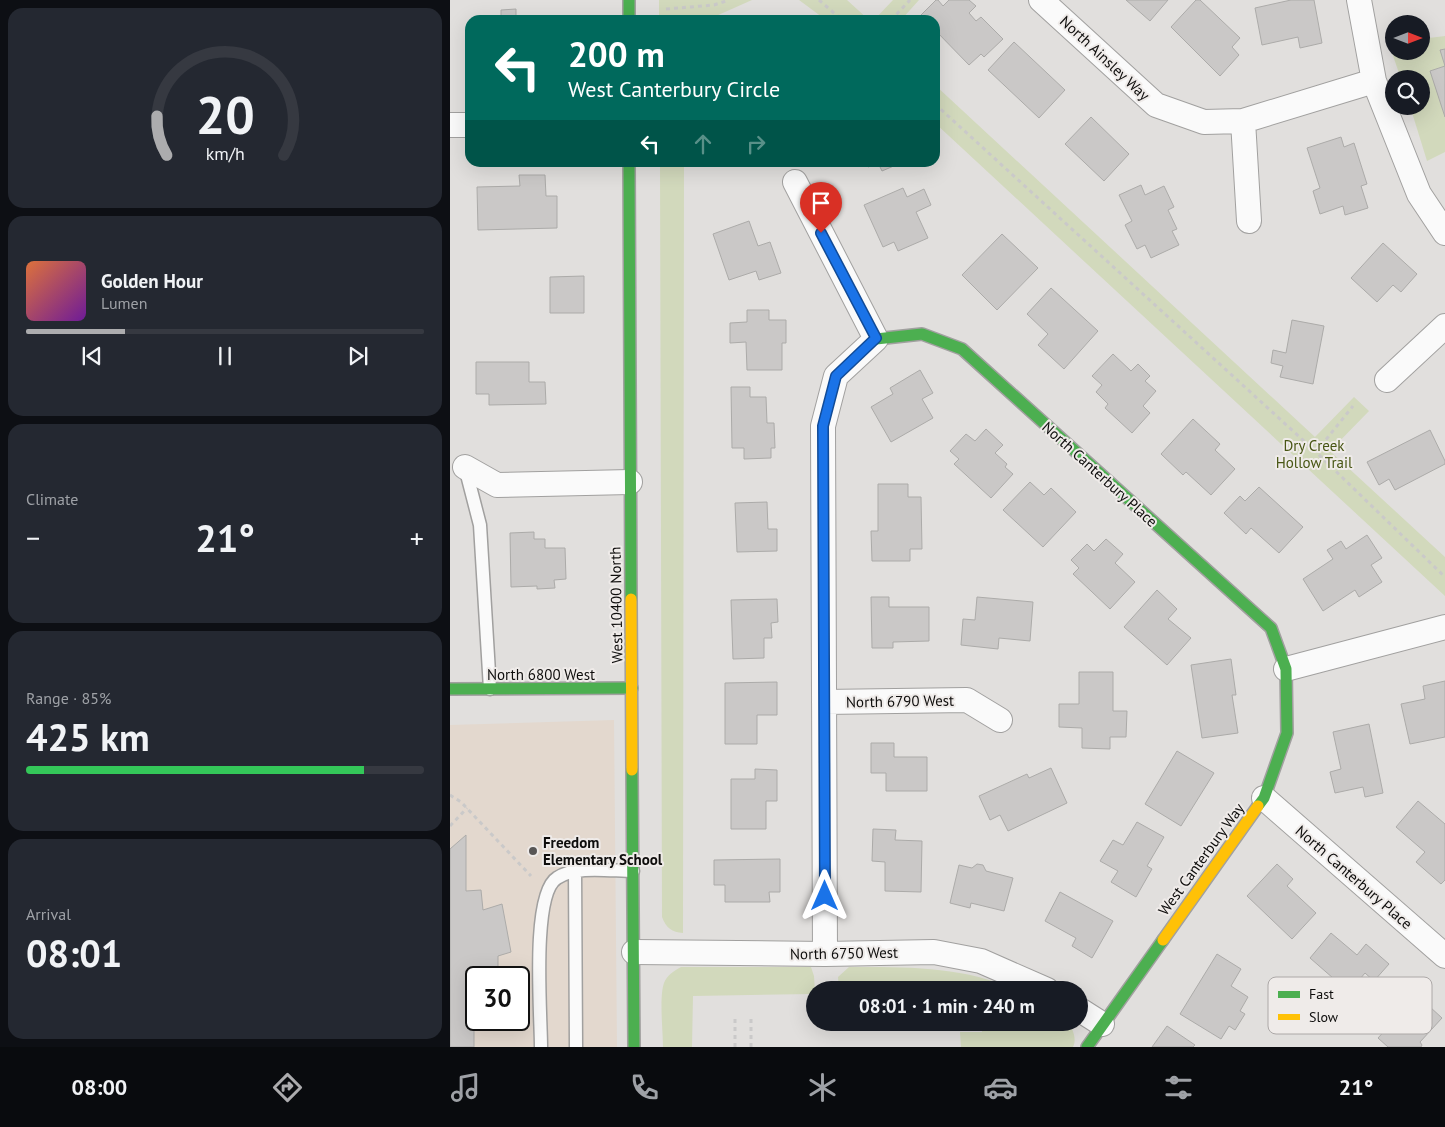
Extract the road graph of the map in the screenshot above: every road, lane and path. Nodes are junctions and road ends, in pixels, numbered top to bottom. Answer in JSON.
{"nodes":[{"id":1,"x":629,"y":0,"type":"edge"},
{"id":2,"x":729,"y":0,"type":"edge"},
{"id":3,"x":819,"y":0,"type":"edge"},
{"id":4,"x":910,"y":0,"type":"edge"},
{"id":5,"x":1042,"y":0,"type":"edge"},
{"id":6,"x":1360,"y":0,"type":"edge"},
{"id":7,"x":666,"y":9,"type":"dead end"},
{"id":8,"x":629,"y":15,"type":"edge"},
{"id":9,"x":836,"y":15,"type":"edge"},
{"id":10,"x":896,"y":15,"type":"edge"},
{"id":11,"x":1374,"y":81,"type":"junction"},
{"id":12,"x":940,"y":109,"type":"edge"},
{"id":13,"x":1243,"y":121,"type":"junction"},
{"id":14,"x":450,"y":125,"type":"edge"},
{"id":15,"x":465,"y":125,"type":"edge"},
{"id":16,"x":629,"y":167,"type":"edge"},
{"id":17,"x":795,"y":182,"type":"dead end"},
{"id":18,"x":1249,"y":221,"type":"dead end"},
{"id":19,"x":1445,"y":233,"type":"edge"},
{"id":20,"x":1445,"y":326,"type":"edge"},
{"id":21,"x":876,"y":338,"type":"junction"},
{"id":22,"x":1387,"y":380,"type":"dead end"},
{"id":23,"x":1353,"y":406,"type":"dead end"},
{"id":24,"x":1316,"y":452,"type":"junction"},
{"id":25,"x":465,"y":467,"type":"joint"},
{"id":26,"x":630,"y":482,"type":"junction"},
{"id":27,"x":1445,"y":577,"type":"edge"},
{"id":28,"x":1445,"y":627,"type":"edge"},
{"id":29,"x":1286,"y":669,"type":"junction"},
{"id":30,"x":632,"y":688,"type":"junction"},
{"id":31,"x":450,"y":689,"type":"edge"},
{"id":32,"x":490,"y":689,"type":"junction"},
{"id":33,"x":824,"y":702,"type":"junction"},
{"id":34,"x":1000,"y":720,"type":"dead end"},
{"id":35,"x":450,"y":795,"type":"edge"},
{"id":36,"x":1264,"y":798,"type":"junction"},
{"id":37,"x":467,"y":808,"type":"junction"},
{"id":38,"x":450,"y":826,"type":"edge"},
{"id":39,"x":575,"y":870,"type":"junction"},
{"id":40,"x":633,"y":871,"type":"junction"},
{"id":41,"x":532,"y":876,"type":"dead end"},
{"id":42,"x":634,"y":952,"type":"junction"},
{"id":43,"x":825,"y":954,"type":"junction"},
{"id":44,"x":1445,"y":956,"type":"edge"},
{"id":45,"x":1030,"y":981,"type":"edge"},
{"id":46,"x":1088,"y":1015,"type":"edge"},
{"id":47,"x":751,"y":1019,"type":"dead end"},
{"id":48,"x":735,"y":1020,"type":"dead end"},
{"id":49,"x":1102,"y":1024,"type":"junction"},
{"id":50,"x":541,"y":1047,"type":"edge"},
{"id":51,"x":576,"y":1047,"type":"edge"},
{"id":52,"x":634,"y":1047,"type":"edge"},
{"id":53,"x":735,"y":1047,"type":"edge"},
{"id":54,"x":751,"y":1047,"type":"edge"},
{"id":55,"x":1087,"y":1047,"type":"edge"}],
"edges":[{"from":1,"to":8,"type":"street"},
{"from":2,"to":7,"type":"path"},
{"from":3,"to":9,"type":"path"},
{"from":4,"to":10,"type":"path"},
{"from":5,"to":13,"type":"street","name":"North Ainsley Way"},
{"from":6,"to":11,"type":"street"},
{"from":11,"to":13,"type":"street","name":"North Ainsley Way"},
{"from":11,"to":19,"type":"street"},
{"from":12,"to":24,"type":"path"},
{"from":13,"to":18,"type":"street"},
{"from":14,"to":15,"type":"street"},
{"from":16,"to":26,"type":"street","name":"West 10400 North"},
{"from":17,"to":21,"type":"street"},
{"from":20,"to":22,"type":"street"},
{"from":21,"to":29,"type":"street","name":"North Canterbury Place"},
{"from":21,"to":33,"type":"street"},
{"from":23,"to":24,"type":"path"},
{"from":24,"to":27,"type":"path"},
{"from":25,"to":26,"type":"street"},
{"from":25,"to":32,"type":"lane"},
{"from":26,"to":30,"type":"street","name":"West 10400 North"},
{"from":28,"to":29,"type":"street"},
{"from":29,"to":36,"type":"street","name":"West Canterbury Way"},
{"from":30,"to":32,"type":"street","name":"North 6800 West"},
{"from":30,"to":40,"type":"street","name":"West 10400 North"},
{"from":31,"to":32,"type":"street","name":"North 6800 West"},
{"from":33,"to":34,"type":"street","name":"North 6790 West"},
{"from":33,"to":43,"type":"street"},
{"from":35,"to":37,"type":"path"},
{"from":36,"to":44,"type":"street","name":"North Canterbury Place"},
{"from":36,"to":49,"type":"street","name":"West Canterbury Way"},
{"from":37,"to":38,"type":"path"},
{"from":37,"to":41,"type":"path"},
{"from":39,"to":40,"type":"lane"},
{"from":39,"to":50,"type":"lane"},
{"from":39,"to":51,"type":"lane"},
{"from":40,"to":42,"type":"street","name":"West 10400 North"},
{"from":42,"to":43,"type":"street","name":"North 6750 West"},
{"from":42,"to":52,"type":"street","name":"West 10400 North"},
{"from":43,"to":45,"type":"street","name":"North 6750 West"},
{"from":46,"to":49,"type":"street"},
{"from":47,"to":54,"type":"path"},
{"from":48,"to":53,"type":"path"},
{"from":49,"to":55,"type":"street","name":"West Canterbury Way"}]}
